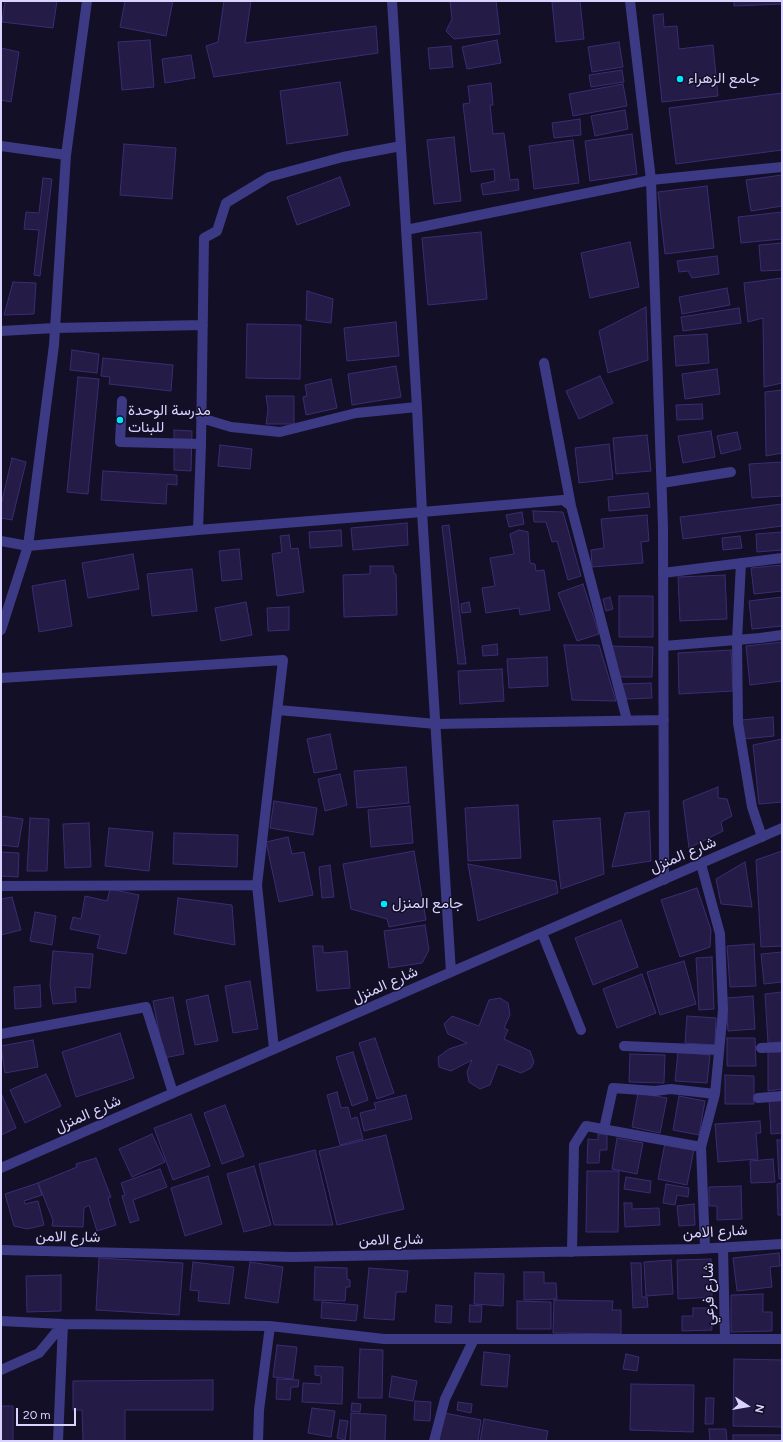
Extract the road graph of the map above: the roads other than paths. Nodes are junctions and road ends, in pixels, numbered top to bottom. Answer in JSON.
{"nodes":[{"id":1,"x":87,"y":1,"type":"edge"},
{"id":2,"x":392,"y":1,"type":"edge"},
{"id":3,"x":630,"y":1,"type":"edge"},
{"id":4,"x":1,"y":146,"type":"edge"},
{"id":5,"x":401,"y":146,"type":"junction"},
{"id":6,"x":66,"y":155,"type":"junction"},
{"id":7,"x":782,"y":167,"type":"edge"},
{"id":8,"x":651,"y":180,"type":"junction"},
{"id":9,"x":406,"y":230,"type":"junction"},
{"id":10,"x":203,"y":325,"type":"junction"},
{"id":11,"x":55,"y":328,"type":"junction"},
{"id":12,"x":1,"y":332,"type":"edge"},
{"id":13,"x":544,"y":363,"type":"dead end"},
{"id":14,"x":122,"y":401,"type":"dead end"},
{"id":15,"x":417,"y":406,"type":"junction"},
{"id":16,"x":201,"y":418,"type":"junction"},
{"id":17,"x":201,"y":444,"type":"junction"},
{"id":18,"x":731,"y":472,"type":"dead end"},
{"id":19,"x":662,"y":483,"type":"junction"},
{"id":20,"x":571,"y":506,"type":"junction"},
{"id":21,"x":422,"y":512,"type":"junction"},
{"id":22,"x":198,"y":530,"type":"junction"},
{"id":23,"x":1,"y":541,"type":"edge"},
{"id":24,"x":28,"y":546,"type":"junction"},
{"id":25,"x":782,"y":558,"type":"edge"},
{"id":26,"x":741,"y":563,"type":"junction"},
{"id":27,"x":663,"y":573,"type":"junction"},
{"id":28,"x":1,"y":630,"type":"edge"},
{"id":29,"x":782,"y":635,"type":"edge"},
{"id":30,"x":737,"y":640,"type":"junction"},
{"id":31,"x":664,"y":646,"type":"junction"},
{"id":32,"x":1,"y":678,"type":"edge"},
{"id":33,"x":278,"y":710,"type":"junction"},
{"id":34,"x":627,"y":720,"type":"junction"},
{"id":35,"x":664,"y":720,"type":"junction"},
{"id":36,"x":436,"y":724,"type":"junction"},
{"id":37,"x":782,"y":828,"type":"edge"},
{"id":38,"x":762,"y":837,"type":"junction"},
{"id":39,"x":702,"y":864,"type":"junction"},
{"id":40,"x":664,"y":880,"type":"junction"},
{"id":41,"x":256,"y":885,"type":"junction"},
{"id":42,"x":1,"y":886,"type":"edge"},
{"id":43,"x":542,"y":933,"type":"junction"},
{"id":44,"x":451,"y":972,"type":"junction"},
{"id":45,"x":580,"y":1030,"type":"dead end"},
{"id":46,"x":1,"y":1034,"type":"edge"},
{"id":47,"x":624,"y":1046,"type":"dead end"},
{"id":48,"x":782,"y":1047,"type":"edge"},
{"id":49,"x":761,"y":1048,"type":"dead end"},
{"id":50,"x":274,"y":1049,"type":"junction"},
{"id":51,"x":719,"y":1050,"type":"junction"},
{"id":52,"x":173,"y":1093,"type":"junction"},
{"id":53,"x":715,"y":1094,"type":"junction"},
{"id":54,"x":782,"y":1096,"type":"edge"},
{"id":55,"x":758,"y":1098,"type":"dead end"},
{"id":56,"x":604,"y":1129,"type":"junction"},
{"id":57,"x":701,"y":1146,"type":"junction"},
{"id":58,"x":1,"y":1168,"type":"edge"},
{"id":59,"x":782,"y":1244,"type":"edge"},
{"id":60,"x":705,"y":1248,"type":"junction"},
{"id":61,"x":723,"y":1248,"type":"junction"},
{"id":62,"x":1,"y":1250,"type":"edge"},
{"id":63,"x":572,"y":1252,"type":"junction"},
{"id":64,"x":1,"y":1322,"type":"edge"},
{"id":65,"x":63,"y":1324,"type":"junction"},
{"id":66,"x":270,"y":1326,"type":"junction"},
{"id":67,"x":474,"y":1339,"type":"junction"},
{"id":68,"x":725,"y":1339,"type":"junction"},
{"id":69,"x":782,"y":1340,"type":"edge"},
{"id":70,"x":1,"y":1370,"type":"edge"},
{"id":71,"x":58,"y":1441,"type":"edge"},
{"id":72,"x":258,"y":1441,"type":"edge"},
{"id":73,"x":434,"y":1441,"type":"edge"}],
"edges":[{"from":1,"to":6,"type":"street"},
{"from":2,"to":5,"type":"street"},
{"from":3,"to":8,"type":"street"},
{"from":4,"to":6,"type":"street"},
{"from":5,"to":9,"type":"street"},
{"from":5,"to":10,"type":"street"},
{"from":6,"to":11,"type":"street"},
{"from":7,"to":8,"type":"street"},
{"from":8,"to":9,"type":"street"},
{"from":8,"to":19,"type":"street"},
{"from":9,"to":15,"type":"street"},
{"from":10,"to":11,"type":"street"},
{"from":10,"to":16,"type":"street"},
{"from":11,"to":12,"type":"street"},
{"from":11,"to":24,"type":"street"},
{"from":13,"to":20,"type":"street"},
{"from":14,"to":17,"type":"street"},
{"from":15,"to":16,"type":"street"},
{"from":15,"to":21,"type":"street"},
{"from":16,"to":17,"type":"street"},
{"from":17,"to":22,"type":"street"},
{"from":18,"to":19,"type":"street"},
{"from":19,"to":27,"type":"street"},
{"from":20,"to":21,"type":"street"},
{"from":20,"to":34,"type":"street"},
{"from":21,"to":22,"type":"street"},
{"from":21,"to":36,"type":"street"},
{"from":22,"to":24,"type":"street"},
{"from":23,"to":24,"type":"street"},
{"from":24,"to":28,"type":"street"},
{"from":25,"to":26,"type":"street"},
{"from":26,"to":27,"type":"street"},
{"from":26,"to":30,"type":"street"},
{"from":27,"to":31,"type":"street"},
{"from":29,"to":30,"type":"street"},
{"from":30,"to":31,"type":"street"},
{"from":30,"to":38,"type":"street"},
{"from":31,"to":35,"type":"street"},
{"from":32,"to":33,"type":"street"},
{"from":33,"to":36,"type":"street"},
{"from":33,"to":41,"type":"street"},
{"from":34,"to":35,"type":"street"},
{"from":34,"to":36,"type":"street"},
{"from":35,"to":40,"type":"street"},
{"from":36,"to":44,"type":"street"},
{"from":37,"to":38,"type":"street","name":"شارع المنزل"},
{"from":38,"to":39,"type":"street","name":"شارع المنزل"},
{"from":39,"to":40,"type":"street","name":"شارع المنزل"},
{"from":39,"to":51,"type":"street"},
{"from":40,"to":43,"type":"street","name":"شارع المنزل"},
{"from":41,"to":42,"type":"street"},
{"from":41,"to":50,"type":"street"},
{"from":43,"to":44,"type":"street","name":"شارع المنزل"},
{"from":43,"to":45,"type":"street"},
{"from":44,"to":50,"type":"street","name":"شارع المنزل"},
{"from":46,"to":52,"type":"street"},
{"from":47,"to":51,"type":"street"},
{"from":48,"to":49,"type":"street"},
{"from":50,"to":52,"type":"street","name":"شارع المنزل"},
{"from":51,"to":53,"type":"street"},
{"from":52,"to":58,"type":"street","name":"شارع المنزل"},
{"from":53,"to":56,"type":"street"},
{"from":53,"to":57,"type":"street"},
{"from":54,"to":55,"type":"street"},
{"from":56,"to":57,"type":"street"},
{"from":56,"to":63,"type":"street"},
{"from":57,"to":60,"type":"street"},
{"from":59,"to":61,"type":"street","name":"شارع الامن"},
{"from":60,"to":61,"type":"street","name":"شارع الامن"},
{"from":60,"to":63,"type":"street","name":"شارع الامن"},
{"from":61,"to":68,"type":"street","name":"شارع فرعي"},
{"from":62,"to":63,"type":"street","name":"شارع الامن"},
{"from":64,"to":65,"type":"street"},
{"from":65,"to":66,"type":"street"},
{"from":65,"to":70,"type":"street"},
{"from":65,"to":71,"type":"street"},
{"from":66,"to":67,"type":"street"},
{"from":66,"to":72,"type":"street"},
{"from":67,"to":68,"type":"street"},
{"from":67,"to":73,"type":"street"},
{"from":68,"to":69,"type":"street"}]}
